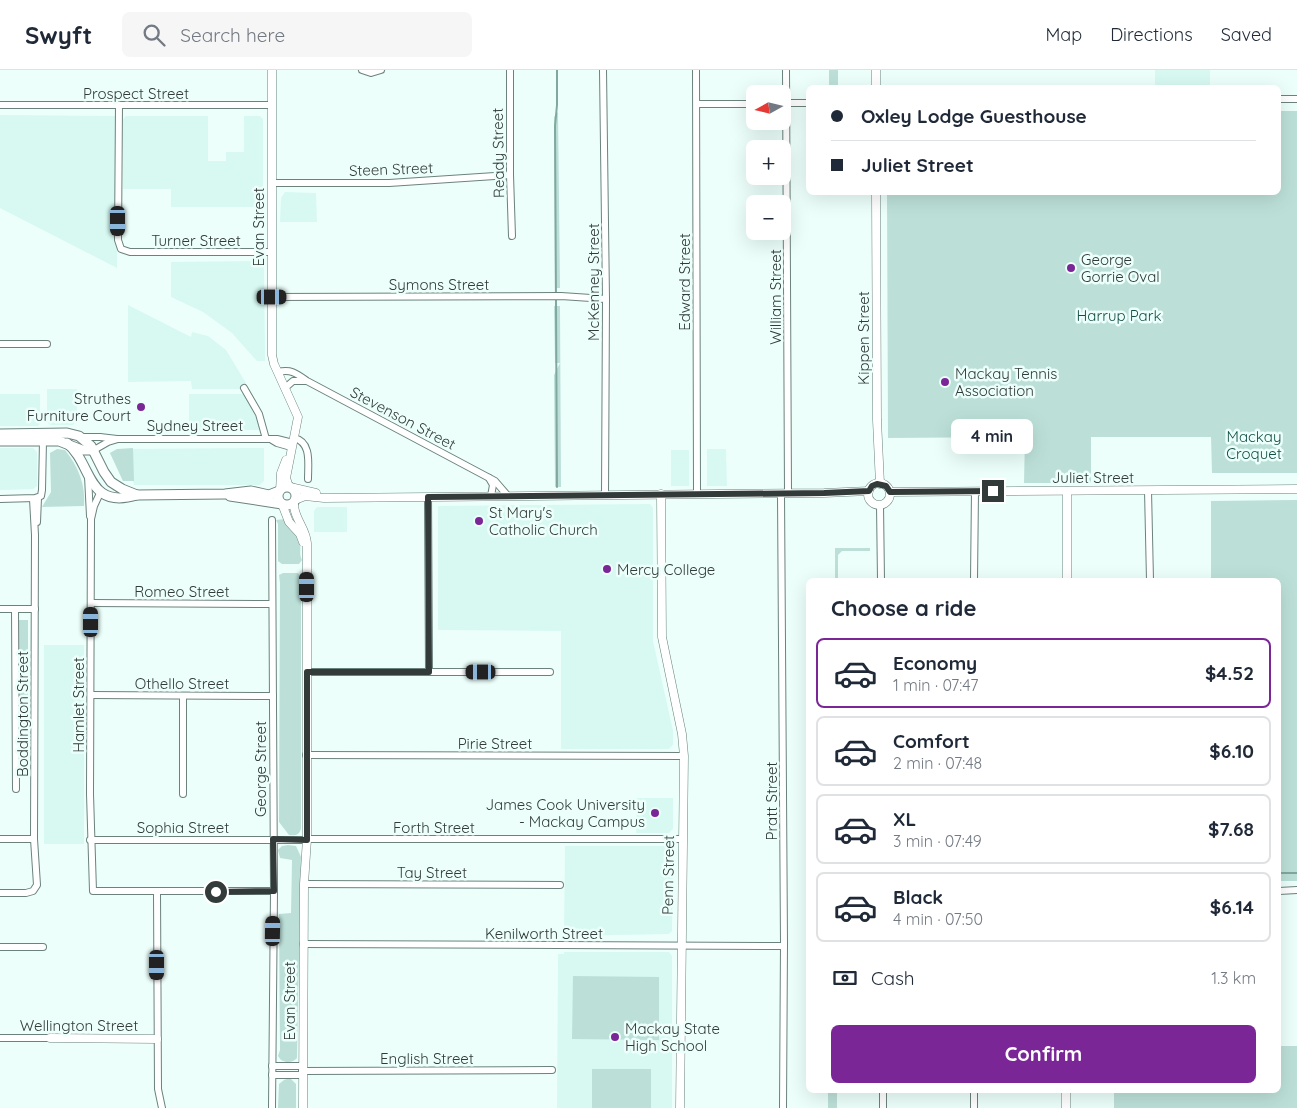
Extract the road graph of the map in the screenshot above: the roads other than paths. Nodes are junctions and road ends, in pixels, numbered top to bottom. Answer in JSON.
{"nodes":[{"id":1,"x":272,"y":70,"type":"edge"},
{"id":2,"x":362,"y":70,"type":"edge"},
{"id":3,"x":382,"y":70,"type":"edge"},
{"id":4,"x":510,"y":70,"type":"edge"},
{"id":5,"x":603,"y":70,"type":"edge"},
{"id":6,"x":696,"y":70,"type":"edge"},
{"id":7,"x":786,"y":70,"type":"edge"},
{"id":8,"x":876,"y":70,"type":"edge"},
{"id":9,"x":785,"y":85,"type":"edge"},
{"id":10,"x":876,"y":85,"type":"edge"},
{"id":11,"x":1281,"y":99,"type":"edge"},
{"id":12,"x":1297,"y":99,"type":"edge"},
{"id":13,"x":791,"y":103,"type":"edge"},
{"id":14,"x":806,"y":103,"type":"edge"},
{"id":15,"x":697,"y":104,"type":"junction"},
{"id":16,"x":746,"y":104,"type":"edge"},
{"id":17,"x":0,"y":105,"type":"edge"},
{"id":18,"x":119,"y":105,"type":"junction"},
{"id":19,"x":272,"y":105,"type":"junction"},
{"id":20,"x":784,"y":130,"type":"edge"},
{"id":21,"x":510,"y":175,"type":"junction"},
{"id":22,"x":272,"y":183,"type":"junction"},
{"id":23,"x":876,"y":195,"type":"edge"},
{"id":24,"x":512,"y":236,"type":"dead end"},
{"id":25,"x":272,"y":252,"type":"junction"},
{"id":26,"x":272,"y":297,"type":"junction"},
{"id":27,"x":606,"y":299,"type":"junction"},
{"id":28,"x":0,"y":344,"type":"edge"},
{"id":29,"x":47,"y":344,"type":"dead end"},
{"id":30,"x":278,"y":372,"type":"junction"},
{"id":31,"x":307,"y":381,"type":"junction"},
{"id":32,"x":244,"y":388,"type":"dead end"},
{"id":33,"x":285,"y":388,"type":"junction"},
{"id":34,"x":0,"y":434,"type":"edge"},
{"id":35,"x":44,"y":437,"type":"junction"},
{"id":36,"x":80,"y":437,"type":"junction"},
{"id":37,"x":118,"y":439,"type":"junction"},
{"id":38,"x":269,"y":439,"type":"junction"},
{"id":39,"x":0,"y":441,"type":"edge"},
{"id":40,"x":67,"y":443,"type":"junction"},
{"id":41,"x":292,"y":445,"type":"junction"},
{"id":42,"x":95,"y":453,"type":"junction"},
{"id":43,"x":88,"y":476,"type":"junction"},
{"id":44,"x":488,"y":477,"type":"junction"},
{"id":45,"x":308,"y":479,"type":"dead end"},
{"id":46,"x":880,"y":484,"type":"junction"},
{"id":47,"x":284,"y":489,"type":"junction"},
{"id":48,"x":1297,"y":489,"type":"edge"},
{"id":49,"x":1067,"y":490,"type":"junction"},
{"id":50,"x":1148,"y":490,"type":"junction"},
{"id":51,"x":101,"y":491,"type":"junction"},
{"id":52,"x":869,"y":491,"type":"junction"},
{"id":53,"x":975,"y":491,"type":"junction"},
{"id":54,"x":890,"y":492,"type":"junction"},
{"id":55,"x":225,"y":494,"type":"junction"},
{"id":56,"x":606,"y":494,"type":"junction"},
{"id":57,"x":661,"y":494,"type":"junction"},
{"id":58,"x":697,"y":494,"type":"junction"},
{"id":59,"x":784,"y":494,"type":"junction"},
{"id":60,"x":137,"y":495,"type":"junction"},
{"id":61,"x":491,"y":496,"type":"junction"},
{"id":62,"x":508,"y":496,"type":"junction"},
{"id":63,"x":428,"y":497,"type":"junction"},
{"id":64,"x":35,"y":498,"type":"junction"},
{"id":65,"x":336,"y":498,"type":"junction"},
{"id":66,"x":0,"y":499,"type":"edge"},
{"id":67,"x":295,"y":501,"type":"junction"},
{"id":68,"x":282,"y":504,"type":"junction"},
{"id":69,"x":880,"y":505,"type":"junction"},
{"id":70,"x":91,"y":520,"type":"junction"},
{"id":71,"x":272,"y":520,"type":"dead end"},
{"id":72,"x":307,"y":551,"type":"junction"},
{"id":73,"x":881,"y":578,"type":"edge"},
{"id":74,"x":974,"y":578,"type":"edge"},
{"id":75,"x":1067,"y":578,"type":"edge"},
{"id":76,"x":1150,"y":578,"type":"edge"},
{"id":77,"x":91,"y":603,"type":"junction"},
{"id":78,"x":272,"y":604,"type":"junction"},
{"id":79,"x":0,"y":609,"type":"edge"},
{"id":80,"x":14,"y":609,"type":"junction"},
{"id":81,"x":35,"y":609,"type":"junction"},
{"id":82,"x":307,"y":672,"type":"junction"},
{"id":83,"x":429,"y":672,"type":"junction"},
{"id":84,"x":550,"y":672,"type":"dead end"},
{"id":85,"x":91,"y":695,"type":"junction"},
{"id":86,"x":183,"y":696,"type":"junction"},
{"id":87,"x":272,"y":696,"type":"junction"},
{"id":88,"x":306,"y":755,"type":"junction"},
{"id":89,"x":684,"y":756,"type":"junction"},
{"id":90,"x":16,"y":790,"type":"dead end"},
{"id":91,"x":184,"y":794,"type":"dead end"},
{"id":92,"x":0,"y":839,"type":"edge"},
{"id":93,"x":34,"y":839,"type":"junction"},
{"id":94,"x":273,"y":839,"type":"junction"},
{"id":95,"x":307,"y":839,"type":"junction"},
{"id":96,"x":682,"y":839,"type":"junction"},
{"id":97,"x":90,"y":840,"type":"junction"},
{"id":98,"x":304,"y":884,"type":"junction"},
{"id":99,"x":560,"y":885,"type":"dead end"},
{"id":100,"x":1281,"y":890,"type":"edge"},
{"id":101,"x":1297,"y":890,"type":"edge"},
{"id":102,"x":274,"y":891,"type":"junction"},
{"id":103,"x":157,"y":892,"type":"junction"},
{"id":104,"x":0,"y":893,"type":"edge"},
{"id":105,"x":303,"y":944,"type":"junction"},
{"id":106,"x":681,"y":945,"type":"junction"},
{"id":107,"x":784,"y":946,"type":"junction"},
{"id":108,"x":0,"y":947,"type":"edge"},
{"id":109,"x":43,"y":947,"type":"dead end"},
{"id":110,"x":0,"y":1038,"type":"edge"},
{"id":111,"x":50,"y":1038,"type":"joint"},
{"id":112,"x":157,"y":1039,"type":"junction"},
{"id":113,"x":272,"y":1066,"type":"junction"},
{"id":114,"x":552,"y":1070,"type":"dead end"},
{"id":115,"x":302,"y":1071,"type":"junction"},
{"id":116,"x":272,"y":1075,"type":"junction"},
{"id":117,"x":302,"y":1092,"type":"junction"},
{"id":118,"x":883,"y":1093,"type":"edge"},
{"id":119,"x":974,"y":1093,"type":"edge"},
{"id":120,"x":1066,"y":1093,"type":"edge"},
{"id":121,"x":162,"y":1108,"type":"edge"},
{"id":122,"x":272,"y":1108,"type":"edge"},
{"id":123,"x":299,"y":1108,"type":"edge"},
{"id":124,"x":303,"y":1108,"type":"edge"},
{"id":125,"x":680,"y":1108,"type":"edge"},
{"id":126,"x":783,"y":1108,"type":"edge"},
{"id":127,"x":883,"y":1108,"type":"edge"},
{"id":128,"x":974,"y":1108,"type":"edge"},
{"id":129,"x":1066,"y":1108,"type":"edge"}],
"edges":[{"from":1,"to":19,"type":"street","name":"Evan Street"},
{"from":2,"to":3,"type":"street"},
{"from":4,"to":21,"type":"street","name":"Ready Street"},
{"from":5,"to":27,"type":"street","name":"McKenney Street"},
{"from":6,"to":15,"type":"street","name":"Edward Street"},
{"from":7,"to":9,"type":"street","name":"William Street"},
{"from":8,"to":10,"type":"street"},
{"from":11,"to":12,"type":"street"},
{"from":13,"to":14,"type":"street"},
{"from":15,"to":16,"type":"street"},
{"from":15,"to":58,"type":"street","name":"Edward Street"},
{"from":17,"to":18,"type":"street","name":"Prospect Street"},
{"from":18,"to":19,"type":"street","name":"Prospect Street"},
{"from":18,"to":25,"type":"street","name":"Turner Street"},
{"from":19,"to":22,"type":"street","name":"Evan Street"},
{"from":20,"to":59,"type":"street","name":"William Street"},
{"from":21,"to":22,"type":"street","name":"Steen Street"},
{"from":21,"to":24,"type":"street","name":"Ready Street"},
{"from":22,"to":25,"type":"street","name":"Evan Street"},
{"from":23,"to":46,"type":"street","name":"Kippen Street"},
{"from":25,"to":26,"type":"street","name":"Evan Street"},
{"from":26,"to":27,"type":"street","name":"Symons Street"},
{"from":26,"to":30,"type":"street","name":"Evan Street"},
{"from":27,"to":56,"type":"street","name":"McKenney Street"},
{"from":28,"to":29,"type":"street"},
{"from":30,"to":31,"type":"street","name":"Stevenson Street"},
{"from":30,"to":33,"type":"street","name":"Evan Street"},
{"from":31,"to":33,"type":"street"},
{"from":31,"to":44,"type":"street","name":"Stevenson Street"},
{"from":32,"to":38,"type":"street"},
{"from":33,"to":41,"type":"street","name":"Evan Street"},
{"from":34,"to":35,"type":"main road"},
{"from":35,"to":36,"type":"main road"},
{"from":35,"to":39,"type":"main road"},
{"from":35,"to":40,"type":"main road"},
{"from":35,"to":64,"type":"street","name":"Boddington Street"},
{"from":36,"to":37,"type":"street","name":"Sydney Street"},
{"from":36,"to":42,"type":"main road"},
{"from":37,"to":38,"type":"street","name":"Sydney Street"},
{"from":37,"to":42,"type":"street"},
{"from":38,"to":41,"type":"street","name":"Sydney Street"},
{"from":40,"to":42,"type":"main road"},
{"from":40,"to":43,"type":"main road"},
{"from":41,"to":45,"type":"street"},
{"from":41,"to":47,"type":"street","name":"Evan Street"},
{"from":42,"to":51,"type":"main road"},
{"from":42,"to":60,"type":"main road"},
{"from":43,"to":51,"type":"main road"},
{"from":43,"to":70,"type":"street","name":"Hamlet Street"},
{"from":44,"to":61,"type":"street"},
{"from":44,"to":62,"type":"street","name":"Stevenson Street"},
{"from":46,"to":52,"type":"street"},
{"from":46,"to":54,"type":"street"},
{"from":47,"to":55,"type":"main road"},
{"from":47,"to":65,"type":"street"},
{"from":47,"to":67,"type":"main road"},
{"from":47,"to":68,"type":"main road"},
{"from":48,"to":50,"type":"street","name":"Juliet Street"},
{"from":49,"to":50,"type":"street","name":"Juliet Street"},
{"from":49,"to":53,"type":"street","name":"Juliet Street"},
{"from":49,"to":75,"type":"street"},
{"from":50,"to":76,"type":"street"},
{"from":51,"to":60,"type":"main road"},
{"from":51,"to":70,"type":"street","name":"Hamlet Street"},
{"from":52,"to":59,"type":"street"},
{"from":52,"to":69,"type":"street"},
{"from":53,"to":54,"type":"street","name":"Juliet Street"},
{"from":53,"to":74,"type":"street"},
{"from":54,"to":69,"type":"street"},
{"from":55,"to":60,"type":"main road"},
{"from":55,"to":68,"type":"main road"},
{"from":56,"to":57,"type":"street"},
{"from":56,"to":62,"type":"street"},
{"from":57,"to":58,"type":"street"},
{"from":57,"to":89,"type":"street","name":"Penn Street"},
{"from":58,"to":59,"type":"street"},
{"from":59,"to":107,"type":"street","name":"Pratt Street"},
{"from":61,"to":62,"type":"street"},
{"from":61,"to":63,"type":"street"},
{"from":63,"to":65,"type":"street"},
{"from":63,"to":83,"type":"street"},
{"from":64,"to":66,"type":"street"},
{"from":64,"to":81,"type":"street","name":"Boddington Street"},
{"from":65,"to":67,"type":"street"},
{"from":67,"to":68,"type":"main road"},
{"from":67,"to":72,"type":"street","name":"Evan Street"},
{"from":68,"to":72,"type":"street","name":"Evan Street"},
{"from":69,"to":73,"type":"street"},
{"from":70,"to":77,"type":"street","name":"Hamlet Street"},
{"from":71,"to":78,"type":"street","name":"George Street"},
{"from":72,"to":82,"type":"street","name":"Evan Street"},
{"from":77,"to":78,"type":"street","name":"Romeo Street"},
{"from":77,"to":85,"type":"street","name":"Hamlet Street"},
{"from":78,"to":87,"type":"street","name":"George Street"},
{"from":79,"to":80,"type":"street"},
{"from":80,"to":81,"type":"street"},
{"from":80,"to":90,"type":"street","name":"Boddington Street"},
{"from":81,"to":93,"type":"street","name":"Boddington Street"},
{"from":82,"to":83,"type":"street"},
{"from":82,"to":88,"type":"street","name":"Evan Street"},
{"from":83,"to":84,"type":"street"},
{"from":85,"to":86,"type":"street","name":"Othello Street"},
{"from":85,"to":97,"type":"street","name":"Hamlet Street"},
{"from":86,"to":87,"type":"street","name":"Othello Street"},
{"from":86,"to":91,"type":"street"},
{"from":87,"to":94,"type":"street","name":"George Street"},
{"from":88,"to":89,"type":"street","name":"Pirie Street"},
{"from":88,"to":95,"type":"street","name":"Evan Street"},
{"from":89,"to":96,"type":"street","name":"Penn Street"},
{"from":92,"to":93,"type":"street"},
{"from":93,"to":104,"type":"street","name":"Boddington Street"},
{"from":94,"to":95,"type":"street","name":"Sophia Street"},
{"from":94,"to":97,"type":"street","name":"Sophia Street"},
{"from":94,"to":102,"type":"street","name":"George Street"},
{"from":95,"to":96,"type":"street","name":"Forth Street"},
{"from":95,"to":98,"type":"street","name":"Evan Street"},
{"from":96,"to":106,"type":"street","name":"Penn Street"},
{"from":97,"to":103,"type":"street","name":"Hamlet Street"},
{"from":98,"to":99,"type":"street","name":"Tay Street"},
{"from":98,"to":105,"type":"street","name":"Evan Street"},
{"from":100,"to":101,"type":"street"},
{"from":102,"to":103,"type":"street"},
{"from":102,"to":113,"type":"street","name":"George Street"},
{"from":103,"to":112,"type":"street"},
{"from":105,"to":106,"type":"street","name":"Kenilworth Street"},
{"from":105,"to":115,"type":"street","name":"Evan Street"},
{"from":106,"to":107,"type":"street","name":"Kenilworth Street"},
{"from":106,"to":125,"type":"street","name":"Penn Street"},
{"from":107,"to":126,"type":"street","name":"Pratt Street"},
{"from":108,"to":109,"type":"street"},
{"from":110,"to":111,"type":"street","name":"Wellington Street"},
{"from":111,"to":112,"type":"street","name":"Wellington Street"},
{"from":112,"to":121,"type":"street"},
{"from":113,"to":115,"type":"street"},
{"from":113,"to":116,"type":"street","name":"George Street"},
{"from":114,"to":115,"type":"street","name":"English Street"},
{"from":115,"to":116,"type":"street"},
{"from":115,"to":117,"type":"street","name":"Evan Street"},
{"from":116,"to":122,"type":"street","name":"George Street"},
{"from":117,"to":123,"type":"street","name":"Evan Street"},
{"from":117,"to":124,"type":"street","name":"Evan Street"},
{"from":118,"to":127,"type":"street"},
{"from":119,"to":128,"type":"street"},
{"from":120,"to":129,"type":"street"}]}
